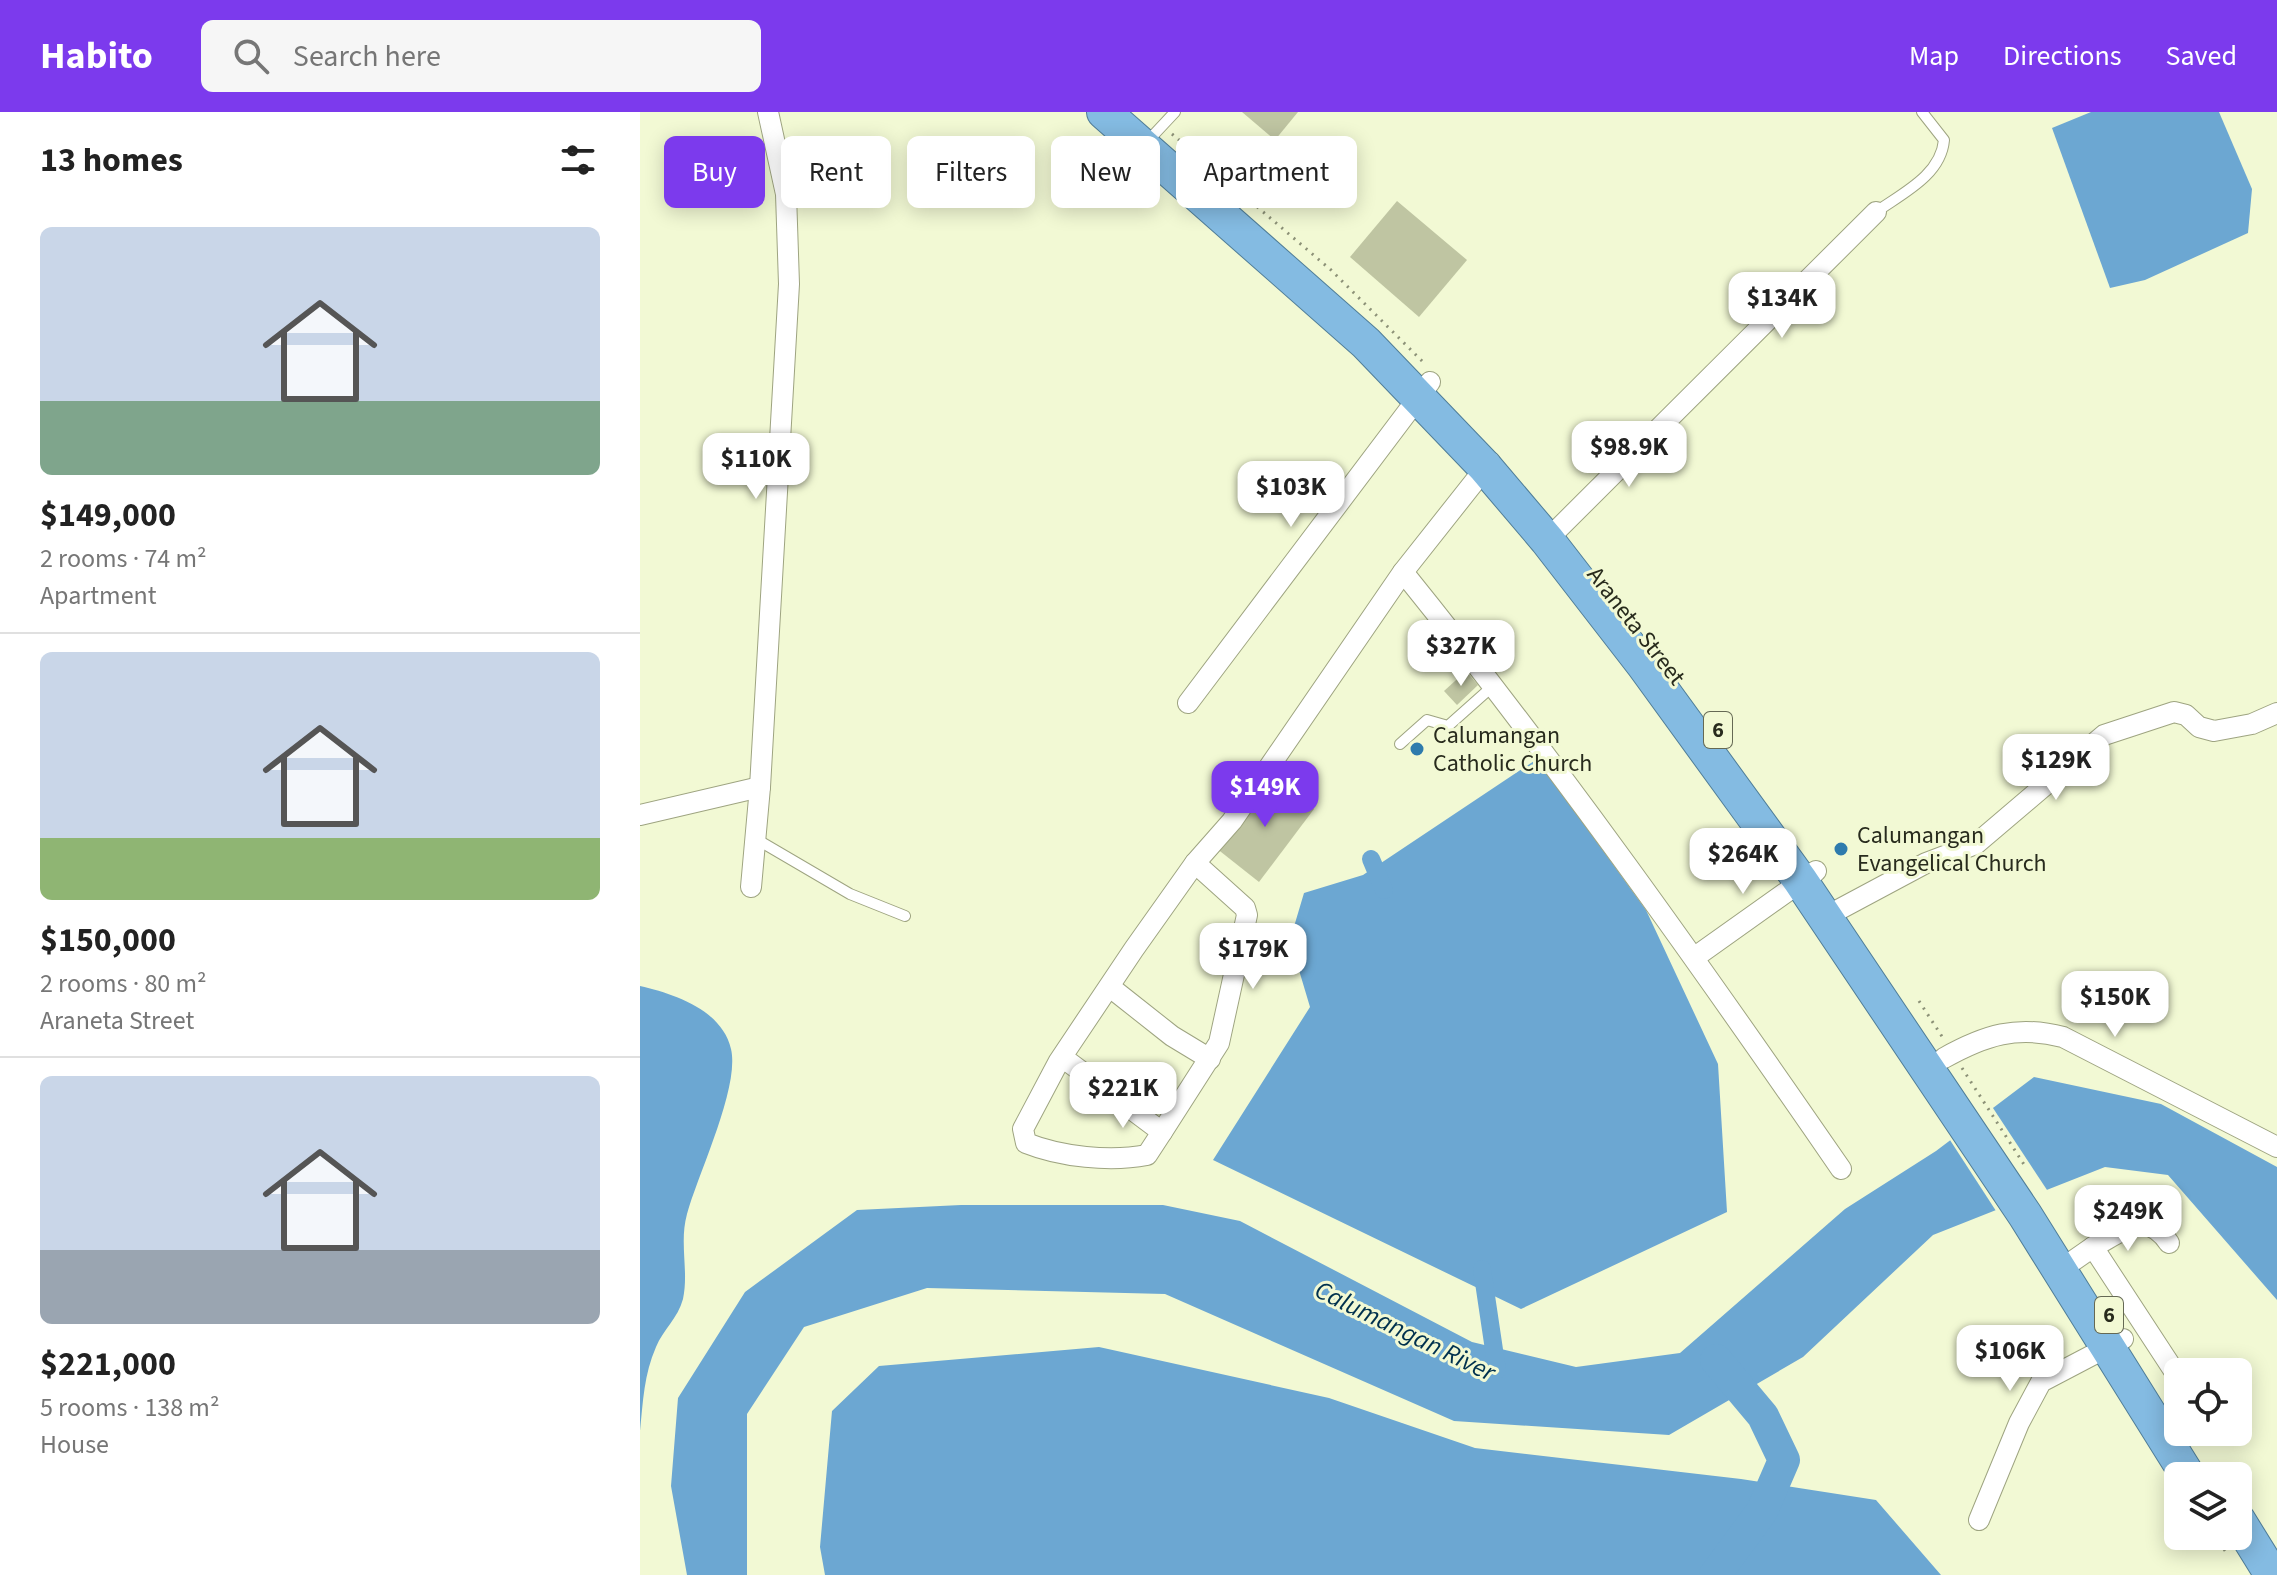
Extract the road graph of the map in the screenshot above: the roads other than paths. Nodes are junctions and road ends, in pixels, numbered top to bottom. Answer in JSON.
{"nodes":[{"id":1,"x":768,"y":112,"type":"edge"},
{"id":2,"x":1104,"y":112,"type":"edge"},
{"id":3,"x":1127,"y":112,"type":"edge"},
{"id":4,"x":1922,"y":112,"type":"edge"},
{"id":5,"x":1159,"y":130,"type":"edge"},
{"id":6,"x":1876,"y":212,"type":"joint"},
{"id":7,"x":1427,"y":384,"type":"junction"},
{"id":8,"x":1490,"y":461,"type":"junction"},
{"id":9,"x":1561,"y":526,"type":"junction"},
{"id":10,"x":1403,"y":572,"type":"junction"},
{"id":11,"x":1494,"y":685,"type":"junction"},
{"id":12,"x":1188,"y":703,"type":"dead end"},
{"id":13,"x":2277,"y":713,"type":"edge"},
{"id":14,"x":1400,"y":744,"type":"dead end"},
{"id":15,"x":760,"y":787,"type":"junction"},
{"id":16,"x":640,"y":815,"type":"edge"},
{"id":17,"x":754,"y":838,"type":"junction"},
{"id":18,"x":1195,"y":863,"type":"junction"},
{"id":19,"x":1809,"y":876,"type":"junction"},
{"id":20,"x":751,"y":887,"type":"dead end"},
{"id":21,"x":1833,"y":912,"type":"junction"},
{"id":22,"x":905,"y":916,"type":"dead end"},
{"id":23,"x":1695,"y":957,"type":"junction"},
{"id":24,"x":1110,"y":987,"type":"junction"},
{"id":25,"x":1062,"y":1057,"type":"junction"},
{"id":26,"x":1944,"y":1058,"type":"junction"},
{"id":27,"x":1210,"y":1059,"type":"junction"},
{"id":28,"x":1971,"y":1105,"type":"junction"},
{"id":29,"x":1162,"y":1132,"type":"junction"},
{"id":30,"x":2277,"y":1147,"type":"edge"},
{"id":31,"x":1841,"y":1169,"type":"dead end"},
{"id":32,"x":2169,"y":1243,"type":"dead end"},
{"id":33,"x":2076,"y":1259,"type":"junction"},
{"id":34,"x":2115,"y":1343,"type":"junction"},
{"id":35,"x":2164,"y":1361,"type":"edge"},
{"id":36,"x":2164,"y":1406,"type":"edge"},
{"id":37,"x":2180,"y":1462,"type":"edge"},
{"id":38,"x":1979,"y":1520,"type":"dead end"},
{"id":39,"x":2252,"y":1548,"type":"edge"},
{"id":40,"x":2241,"y":1550,"type":"edge"},
{"id":41,"x":2265,"y":1574,"type":"edge"}],
"edges":[{"from":1,"to":15,"type":"street"},
{"from":2,"to":5,"type":"highway"},
{"from":3,"to":5,"type":"highway"},
{"from":4,"to":6,"type":"lane"},
{"from":5,"to":7,"type":"highway"},
{"from":5,"to":7,"type":"highway"},
{"from":6,"to":9,"type":"street"},
{"from":7,"to":8,"type":"highway"},
{"from":7,"to":12,"type":"street"},
{"from":8,"to":9,"type":"highway"},
{"from":8,"to":10,"type":"street"},
{"from":9,"to":19,"type":"highway"},
{"from":10,"to":11,"type":"street"},
{"from":10,"to":18,"type":"street"},
{"from":11,"to":14,"type":"lane"},
{"from":11,"to":23,"type":"street"},
{"from":13,"to":21,"type":"street"},
{"from":15,"to":16,"type":"street"},
{"from":15,"to":17,"type":"street"},
{"from":17,"to":20,"type":"street"},
{"from":17,"to":22,"type":"lane"},
{"from":18,"to":24,"type":"street"},
{"from":18,"to":27,"type":"street"},
{"from":19,"to":21,"type":"highway"},
{"from":19,"to":23,"type":"street"},
{"from":21,"to":26,"type":"highway","number":"6"},
{"from":21,"to":28,"type":"highway"},
{"from":23,"to":31,"type":"street"},
{"from":24,"to":25,"type":"street"},
{"from":24,"to":27,"type":"street"},
{"from":25,"to":29,"type":"street"},
{"from":25,"to":29,"type":"street"},
{"from":26,"to":28,"type":"highway","number":"6"},
{"from":26,"to":30,"type":"street"},
{"from":27,"to":29,"type":"street"},
{"from":28,"to":33,"type":"highway","number":"6"},
{"from":32,"to":33,"type":"street"},
{"from":33,"to":34,"type":"highway","number":"6"},
{"from":33,"to":35,"type":"street"},
{"from":34,"to":36,"type":"highway","number":"6"},
{"from":34,"to":37,"type":"highway"},
{"from":34,"to":38,"type":"street"},
{"from":39,"to":41,"type":"highway"},
{"from":40,"to":41,"type":"highway"}]}
